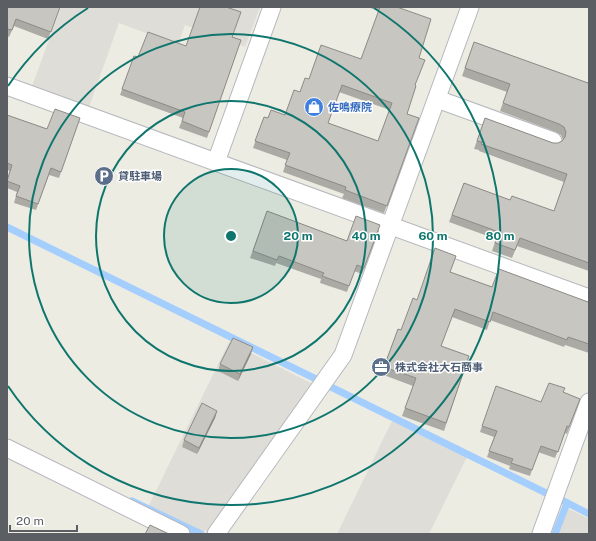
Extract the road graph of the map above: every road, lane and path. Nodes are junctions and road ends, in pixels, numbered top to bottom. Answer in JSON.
{"nodes":[{"id":1,"x":272,"y":7,"type":"edge"},
{"id":2,"x":470,"y":7,"type":"edge"},
{"id":3,"x":7,"y":86,"type":"edge"},
{"id":4,"x":437,"y":99,"type":"junction"},
{"id":5,"x":553,"y":141,"type":"edge"},
{"id":6,"x":216,"y":162,"type":"junction"},
{"id":7,"x":390,"y":226,"type":"junction"},
{"id":8,"x":589,"y":298,"type":"edge"},
{"id":9,"x":589,"y":402,"type":"edge"},
{"id":10,"x":7,"y":448,"type":"edge"},
{"id":11,"x":181,"y":534,"type":"edge"},
{"id":12,"x":216,"y":534,"type":"edge"},
{"id":13,"x":541,"y":534,"type":"edge"}],
"edges":[{"from":1,"to":6,"type":"street"},
{"from":2,"to":4,"type":"street"},
{"from":3,"to":6,"type":"street"},
{"from":4,"to":5,"type":"street"},
{"from":4,"to":7,"type":"street"},
{"from":6,"to":7,"type":"street"},
{"from":7,"to":8,"type":"street"},
{"from":7,"to":12,"type":"street"},
{"from":9,"to":13,"type":"street"},
{"from":10,"to":11,"type":"street"}]}
